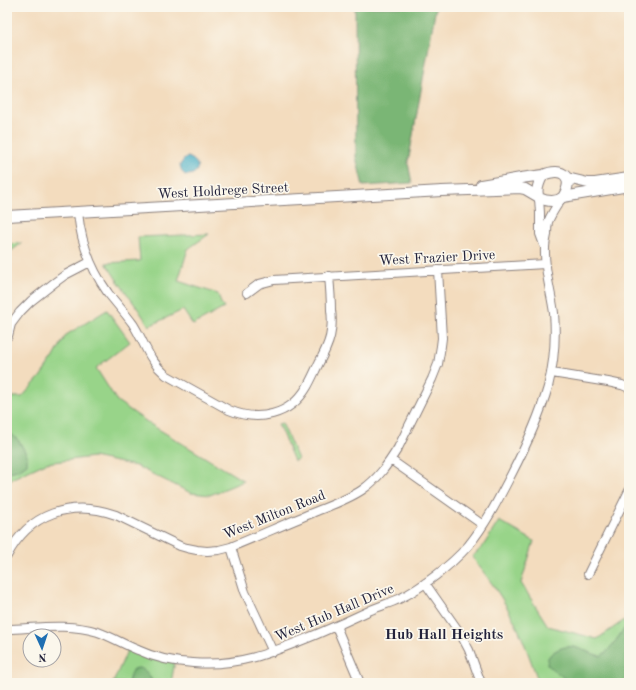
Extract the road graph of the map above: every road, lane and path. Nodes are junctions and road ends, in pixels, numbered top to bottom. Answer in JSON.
{"nodes":[{"id":1,"x":543,"y":175,"type":"junction"},
{"id":2,"x":567,"y":178,"type":"junction"},
{"id":3,"x":629,"y":178,"type":"edge"},
{"id":4,"x":629,"y":186,"type":"edge"},
{"id":5,"x":442,"y":191,"type":"junction"},
{"id":6,"x":538,"y":197,"type":"junction"},
{"id":7,"x":562,"y":198,"type":"junction"},
{"id":8,"x":78,"y":213,"type":"junction"},
{"id":9,"x":7,"y":216,"type":"edge"},
{"id":10,"x":544,"y":246,"type":"junction"},
{"id":11,"x":90,"y":262,"type":"junction"},
{"id":12,"x":545,"y":264,"type":"junction"},
{"id":13,"x":438,"y":270,"type":"junction"},
{"id":14,"x":329,"y":276,"type":"junction"},
{"id":15,"x":247,"y":293,"type":"dead end"},
{"id":16,"x":8,"y":336,"type":"edge"},
{"id":17,"x":552,"y":373,"type":"junction"},
{"id":18,"x":629,"y":388,"type":"edge"},
{"id":19,"x":391,"y":460,"type":"junction"},
{"id":20,"x":629,"y":492,"type":"edge"},
{"id":21,"x":483,"y":525,"type":"junction"},
{"id":22,"x":231,"y":547,"type":"junction"},
{"id":23,"x":7,"y":556,"type":"edge"},
{"id":24,"x":588,"y":574,"type":"dead end"},
{"id":25,"x":426,"y":583,"type":"junction"},
{"id":26,"x":336,"y":626,"type":"junction"},
{"id":27,"x":7,"y":629,"type":"edge"},
{"id":28,"x":273,"y":652,"type":"junction"},
{"id":29,"x":360,"y":683,"type":"edge"},
{"id":30,"x":481,"y":683,"type":"edge"}],
"edges":[{"from":1,"to":2,"type":"street"},
{"from":1,"to":5,"type":"street","name":"West Holdrege Street"},
{"from":1,"to":6,"type":"street"},
{"from":2,"to":3,"type":"street"},
{"from":2,"to":7,"type":"street"},
{"from":4,"to":7,"type":"street"},
{"from":5,"to":6,"type":"street","name":"West Holdrege Street"},
{"from":5,"to":8,"type":"street","name":"West Holdrege Street"},
{"from":6,"to":7,"type":"street"},
{"from":6,"to":10,"type":"street"},
{"from":7,"to":10,"type":"street"},
{"from":8,"to":9,"type":"street","name":"West Holdrege Street"},
{"from":8,"to":11,"type":"street"},
{"from":10,"to":12,"type":"street","name":"West Hub Hall Drive"},
{"from":11,"to":14,"type":"street"},
{"from":11,"to":16,"type":"street"},
{"from":12,"to":13,"type":"street","name":"West Frazier Drive"},
{"from":12,"to":17,"type":"street","name":"West Hub Hall Drive"},
{"from":13,"to":14,"type":"street","name":"West Frazier Drive"},
{"from":13,"to":19,"type":"street","name":"West Milton Road"},
{"from":14,"to":15,"type":"street","name":"West Frazier Drive"},
{"from":17,"to":18,"type":"street"},
{"from":17,"to":21,"type":"street","name":"West Hub Hall Drive"},
{"from":19,"to":21,"type":"street"},
{"from":19,"to":22,"type":"street","name":"West Milton Road"},
{"from":20,"to":24,"type":"street"},
{"from":21,"to":25,"type":"street","name":"West Hub Hall Drive"},
{"from":22,"to":23,"type":"street","name":"West Milton Road"},
{"from":22,"to":28,"type":"street"},
{"from":25,"to":26,"type":"street","name":"West Hub Hall Drive"},
{"from":25,"to":30,"type":"street"},
{"from":26,"to":28,"type":"street","name":"West Hub Hall Drive"},
{"from":26,"to":29,"type":"street"},
{"from":27,"to":28,"type":"street","name":"West Hub Hall Drive"}]}
